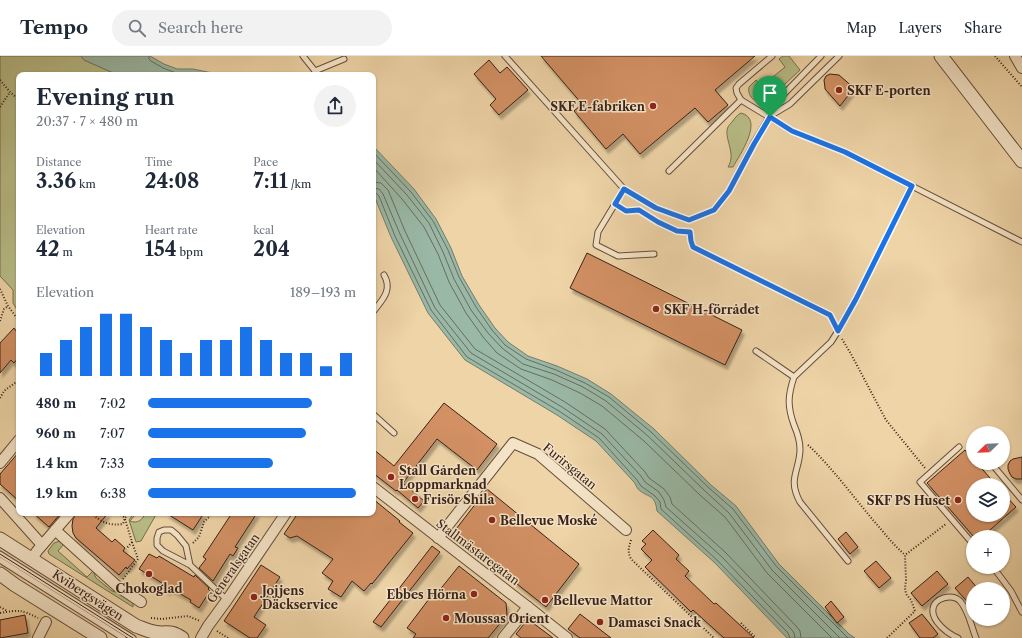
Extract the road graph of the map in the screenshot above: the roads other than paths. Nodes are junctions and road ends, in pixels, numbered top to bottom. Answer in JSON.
{"nodes":[{"id":1,"x":302,"y":56,"type":"edge"},
{"id":2,"x":505,"y":56,"type":"edge"},
{"id":3,"x":772,"y":56,"type":"edge"},
{"id":4,"x":821,"y":56,"type":"edge"},
{"id":5,"x":839,"y":56,"type":"edge"},
{"id":6,"x":941,"y":56,"type":"edge"},
{"id":7,"x":1015,"y":56,"type":"edge"},
{"id":8,"x":344,"y":59,"type":"dead end"},
{"id":9,"x":1022,"y":68,"type":"edge"},
{"id":10,"x":741,"y":100,"type":"junction"},
{"id":11,"x":770,"y":117,"type":"junction"},
{"id":12,"x":1022,"y":161,"type":"edge"},
{"id":13,"x":669,"y":171,"type":"dead end"},
{"id":14,"x":912,"y":186,"type":"junction"},
{"id":15,"x":624,"y":189,"type":"junction"},
{"id":16,"x":1022,"y":242,"type":"edge"},
{"id":17,"x":654,"y":254,"type":"dead end"},
{"id":18,"x":384,"y":275,"type":"dead end"},
{"id":19,"x":376,"y":308,"type":"edge"},
{"id":20,"x":756,"y":351,"type":"dead end"},
{"id":21,"x":794,"y":377,"type":"junction"},
{"id":22,"x":376,"y":417,"type":"edge"},
{"id":23,"x":394,"y":433,"type":"dead end"},
{"id":24,"x":16,"y":444,"type":"edge"},
{"id":25,"x":959,"y":447,"type":"dead end"},
{"id":26,"x":0,"y":463,"type":"edge"},
{"id":27,"x":996,"y":470,"type":"edge"},
{"id":28,"x":376,"y":489,"type":"edge"},
{"id":29,"x":0,"y":498,"type":"edge"},
{"id":30,"x":1022,"y":500,"type":"edge"},
{"id":31,"x":16,"y":516,"type":"edge"},
{"id":32,"x":16,"y":516,"type":"edge"},
{"id":33,"x":68,"y":516,"type":"edge"},
{"id":34,"x":284,"y":516,"type":"edge"},
{"id":35,"x":56,"y":530,"type":"junction"},
{"id":36,"x":626,"y":530,"type":"road end"},
{"id":37,"x":966,"y":536,"type":"edge"},
{"id":38,"x":0,"y":538,"type":"edge"},
{"id":39,"x":438,"y":538,"type":"junction"},
{"id":40,"x":42,"y":545,"type":"junction"},
{"id":41,"x":0,"y":554,"type":"edge"},
{"id":42,"x":32,"y":559,"type":"junction"},
{"id":43,"x":0,"y":560,"type":"edge"},
{"id":44,"x":848,"y":561,"type":"dead end"},
{"id":45,"x":190,"y":565,"type":"junction"},
{"id":46,"x":0,"y":574,"type":"edge"},
{"id":47,"x":998,"y":574,"type":"edge"},
{"id":48,"x":227,"y":600,"type":"junction"},
{"id":49,"x":141,"y":602,"type":"dead end"},
{"id":50,"x":528,"y":607,"type":"junction"},
{"id":51,"x":1021,"y":607,"type":"edge"},
{"id":52,"x":46,"y":622,"type":"road end"},
{"id":53,"x":38,"y":638,"type":"edge"},
{"id":54,"x":100,"y":638,"type":"edge"},
{"id":55,"x":123,"y":638,"type":"edge"},
{"id":56,"x":133,"y":638,"type":"edge"},
{"id":57,"x":182,"y":638,"type":"edge"},
{"id":58,"x":202,"y":638,"type":"edge"},
{"id":59,"x":502,"y":638,"type":"edge"},
{"id":60,"x":567,"y":638,"type":"edge"},
{"id":61,"x":958,"y":638,"type":"edge"},
{"id":62,"x":976,"y":638,"type":"edge"}],
"edges":[{"from":1,"to":8,"type":"lane"},
{"from":2,"to":15,"type":"lane"},
{"from":3,"to":10,"type":"lane"},
{"from":4,"to":11,"type":"lane"},
{"from":5,"to":11,"type":"lane"},
{"from":6,"to":12,"type":"street"},
{"from":7,"to":9,"type":"street"},
{"from":10,"to":11,"type":"lane"},
{"from":10,"to":13,"type":"lane"},
{"from":11,"to":14,"type":"lane"},
{"from":11,"to":15,"type":"lane"},
{"from":14,"to":16,"type":"lane"},
{"from":14,"to":21,"type":"lane"},
{"from":15,"to":17,"type":"lane"},
{"from":18,"to":19,"type":"lane"},
{"from":20,"to":21,"type":"lane"},
{"from":21,"to":44,"type":"lane"},
{"from":22,"to":23,"type":"lane"},
{"from":24,"to":26,"type":"street"},
{"from":25,"to":37,"type":"lane"},
{"from":27,"to":30,"type":"lane"},
{"from":28,"to":39,"type":"street","name":"Stallmästaregatan"},
{"from":29,"to":31,"type":"street"},
{"from":32,"to":40,"type":"street"},
{"from":33,"to":35,"type":"street"},
{"from":34,"to":48,"type":"street","name":"Generalsgatan"},
{"from":35,"to":40,"type":"street"},
{"from":35,"to":49,"type":"street"},
{"from":36,"to":39,"type":"street","name":"Furirsgatan"},
{"from":38,"to":42,"type":"street","name":"Kvibergsvägen"},
{"from":39,"to":50,"type":"street","name":"Stallmästaregatan"},
{"from":40,"to":42,"type":"street"},
{"from":41,"to":56,"type":"lane"},
{"from":42,"to":57,"type":"street","name":"Kvibergsvägen"},
{"from":43,"to":55,"type":"lane"},
{"from":45,"to":45,"type":"lane"},
{"from":45,"to":48,"type":"lane"},
{"from":46,"to":54,"type":"street"},
{"from":47,"to":51,"type":"lane"},
{"from":48,"to":58,"type":"street","name":"Generalsgatan"},
{"from":50,"to":59,"type":"street"},
{"from":50,"to":60,"type":"street","name":"Stallmästaregatan"},
{"from":52,"to":53,"type":"street"},
{"from":61,"to":62,"type":"lane"}]}
